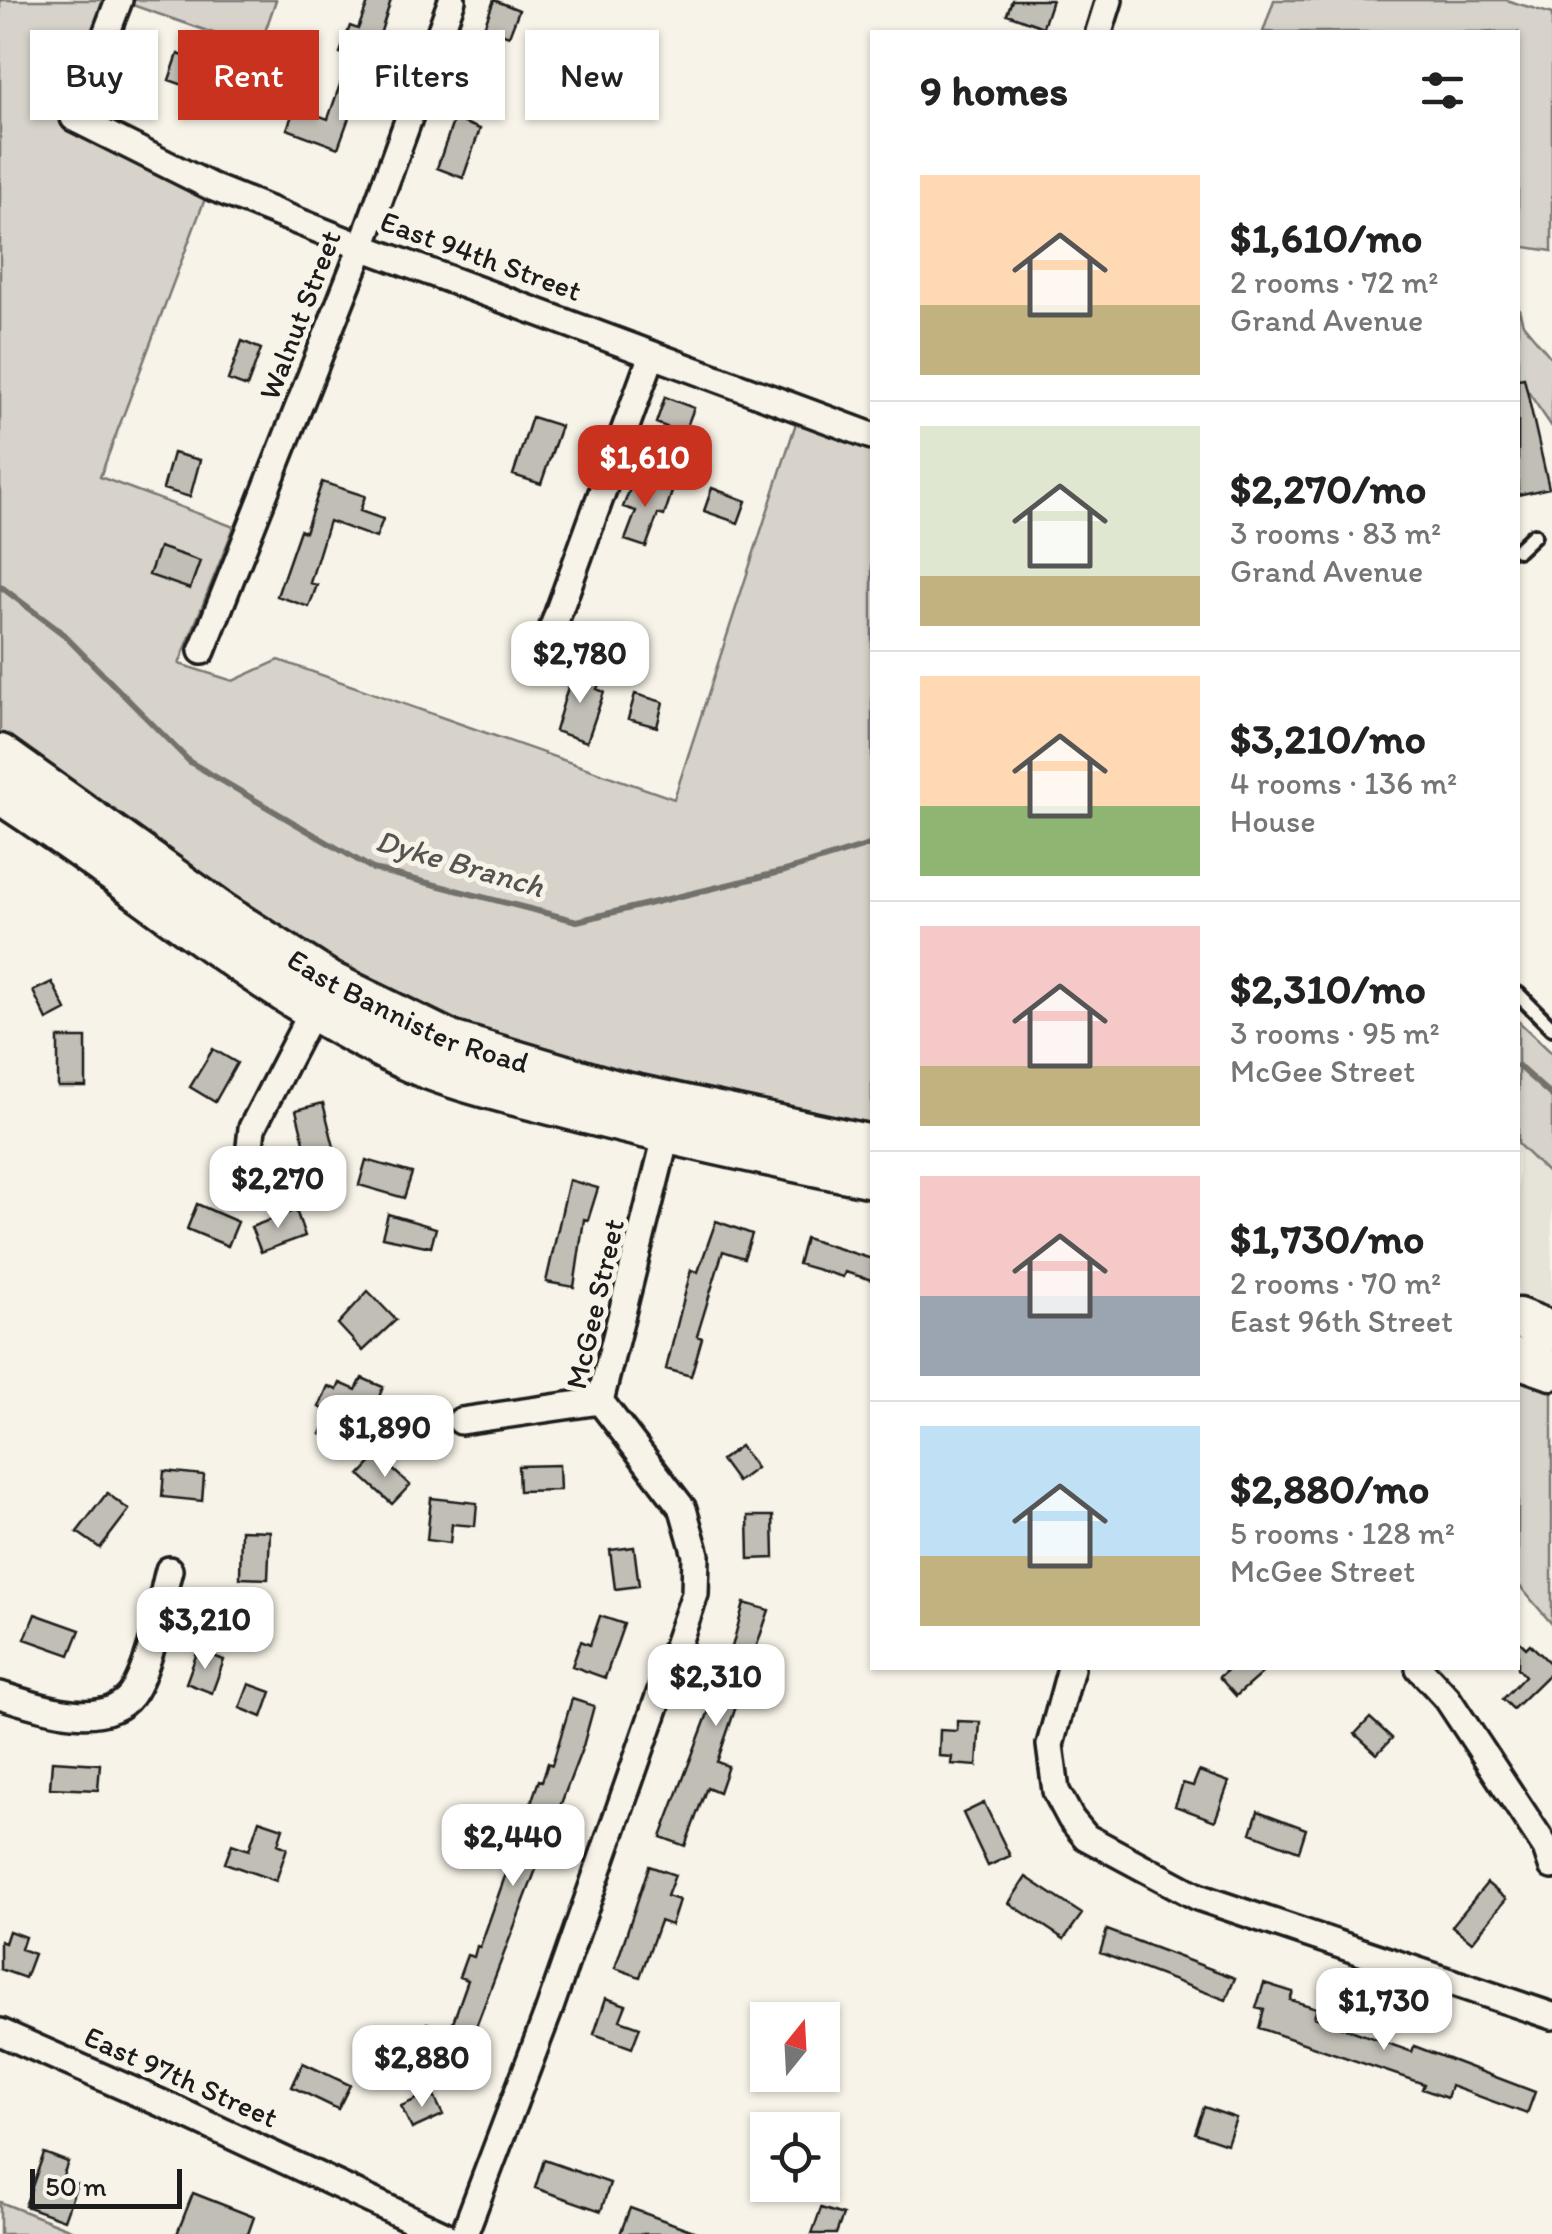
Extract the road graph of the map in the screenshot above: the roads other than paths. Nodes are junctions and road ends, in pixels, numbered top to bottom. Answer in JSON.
{"nodes":[{"id":1,"x":119,"y":0,"type":"edge"},
{"id":2,"x":452,"y":0,"type":"edge"},
{"id":3,"x":1109,"y":0,"type":"edge"},
{"id":4,"x":1100,"y":30,"type":"edge"},
{"id":5,"x":362,"y":246,"type":"junction"},
{"id":6,"x":652,"y":354,"type":"junction"},
{"id":7,"x":870,"y":435,"type":"edge"},
{"id":8,"x":1534,"y":535,"type":"dead end"},
{"id":9,"x":1520,"y":548,"type":"edge"},
{"id":10,"x":202,"y":651,"type":"dead end"},
{"id":11,"x":528,"y":661,"type":"dead end"},
{"id":12,"x":0,"y":754,"type":"edge"},
{"id":13,"x":0,"y":794,"type":"edge"},
{"id":14,"x":320,"y":996,"type":"junction"},
{"id":15,"x":1520,"y":996,"type":"edge"},
{"id":16,"x":1552,"y":1028,"type":"edge"},
{"id":17,"x":670,"y":1118,"type":"junction"},
{"id":18,"x":870,"y":1145,"type":"edge"},
{"id":19,"x":249,"y":1156,"type":"dead end"},
{"id":20,"x":870,"y":1177,"type":"edge"},
{"id":21,"x":1520,"y":1319,"type":"edge"},
{"id":22,"x":1552,"y":1332,"type":"edge"},
{"id":23,"x":1520,"y":1359,"type":"edge"},
{"id":24,"x":1552,"y":1370,"type":"edge"},
{"id":25,"x":600,"y":1401,"type":"junction"},
{"id":26,"x":460,"y":1421,"type":"dead end"},
{"id":27,"x":169,"y":1570,"type":"dead end"},
{"id":28,"x":1069,"y":1670,"type":"edge"},
{"id":29,"x":1421,"y":1670,"type":"edge"},
{"id":30,"x":0,"y":1695,"type":"edge"},
{"id":31,"x":1552,"y":1866,"type":"edge"},
{"id":32,"x":1552,"y":2016,"type":"edge"},
{"id":33,"x":0,"y":2032,"type":"edge"},
{"id":34,"x":442,"y":2234,"type":"edge"},
{"id":35,"x":464,"y":2234,"type":"edge"}],
"edges":[{"from":1,"to":5,"type":"street","name":"East 94th Street"},
{"from":2,"to":5,"type":"street","name":"Walnut Street"},
{"from":3,"to":4,"type":"street"},
{"from":5,"to":6,"type":"street","name":"East 94th Street"},
{"from":5,"to":10,"type":"street","name":"Walnut Street"},
{"from":6,"to":7,"type":"street","name":"East 94th Street"},
{"from":6,"to":11,"type":"street"},
{"from":8,"to":9,"type":"lane"},
{"from":12,"to":14,"type":"main road","name":"East Bannister Road"},
{"from":13,"to":14,"type":"main road","name":"East Bannister Road"},
{"from":14,"to":17,"type":"main road","name":"East Bannister Road"},
{"from":14,"to":19,"type":"street"},
{"from":15,"to":16,"type":"lane"},
{"from":17,"to":18,"type":"main road","name":"East Bannister Road"},
{"from":17,"to":20,"type":"main road","name":"East Bannister Road"},
{"from":17,"to":25,"type":"street","name":"McGee Street"},
{"from":21,"to":22,"type":"main road"},
{"from":23,"to":24,"type":"main road"},
{"from":25,"to":26,"type":"street"},
{"from":25,"to":35,"type":"street","name":"McGee Street"},
{"from":27,"to":30,"type":"street"},
{"from":28,"to":32,"type":"street"},
{"from":29,"to":31,"type":"street"},
{"from":33,"to":34,"type":"street","name":"East 97th Street"}]}
